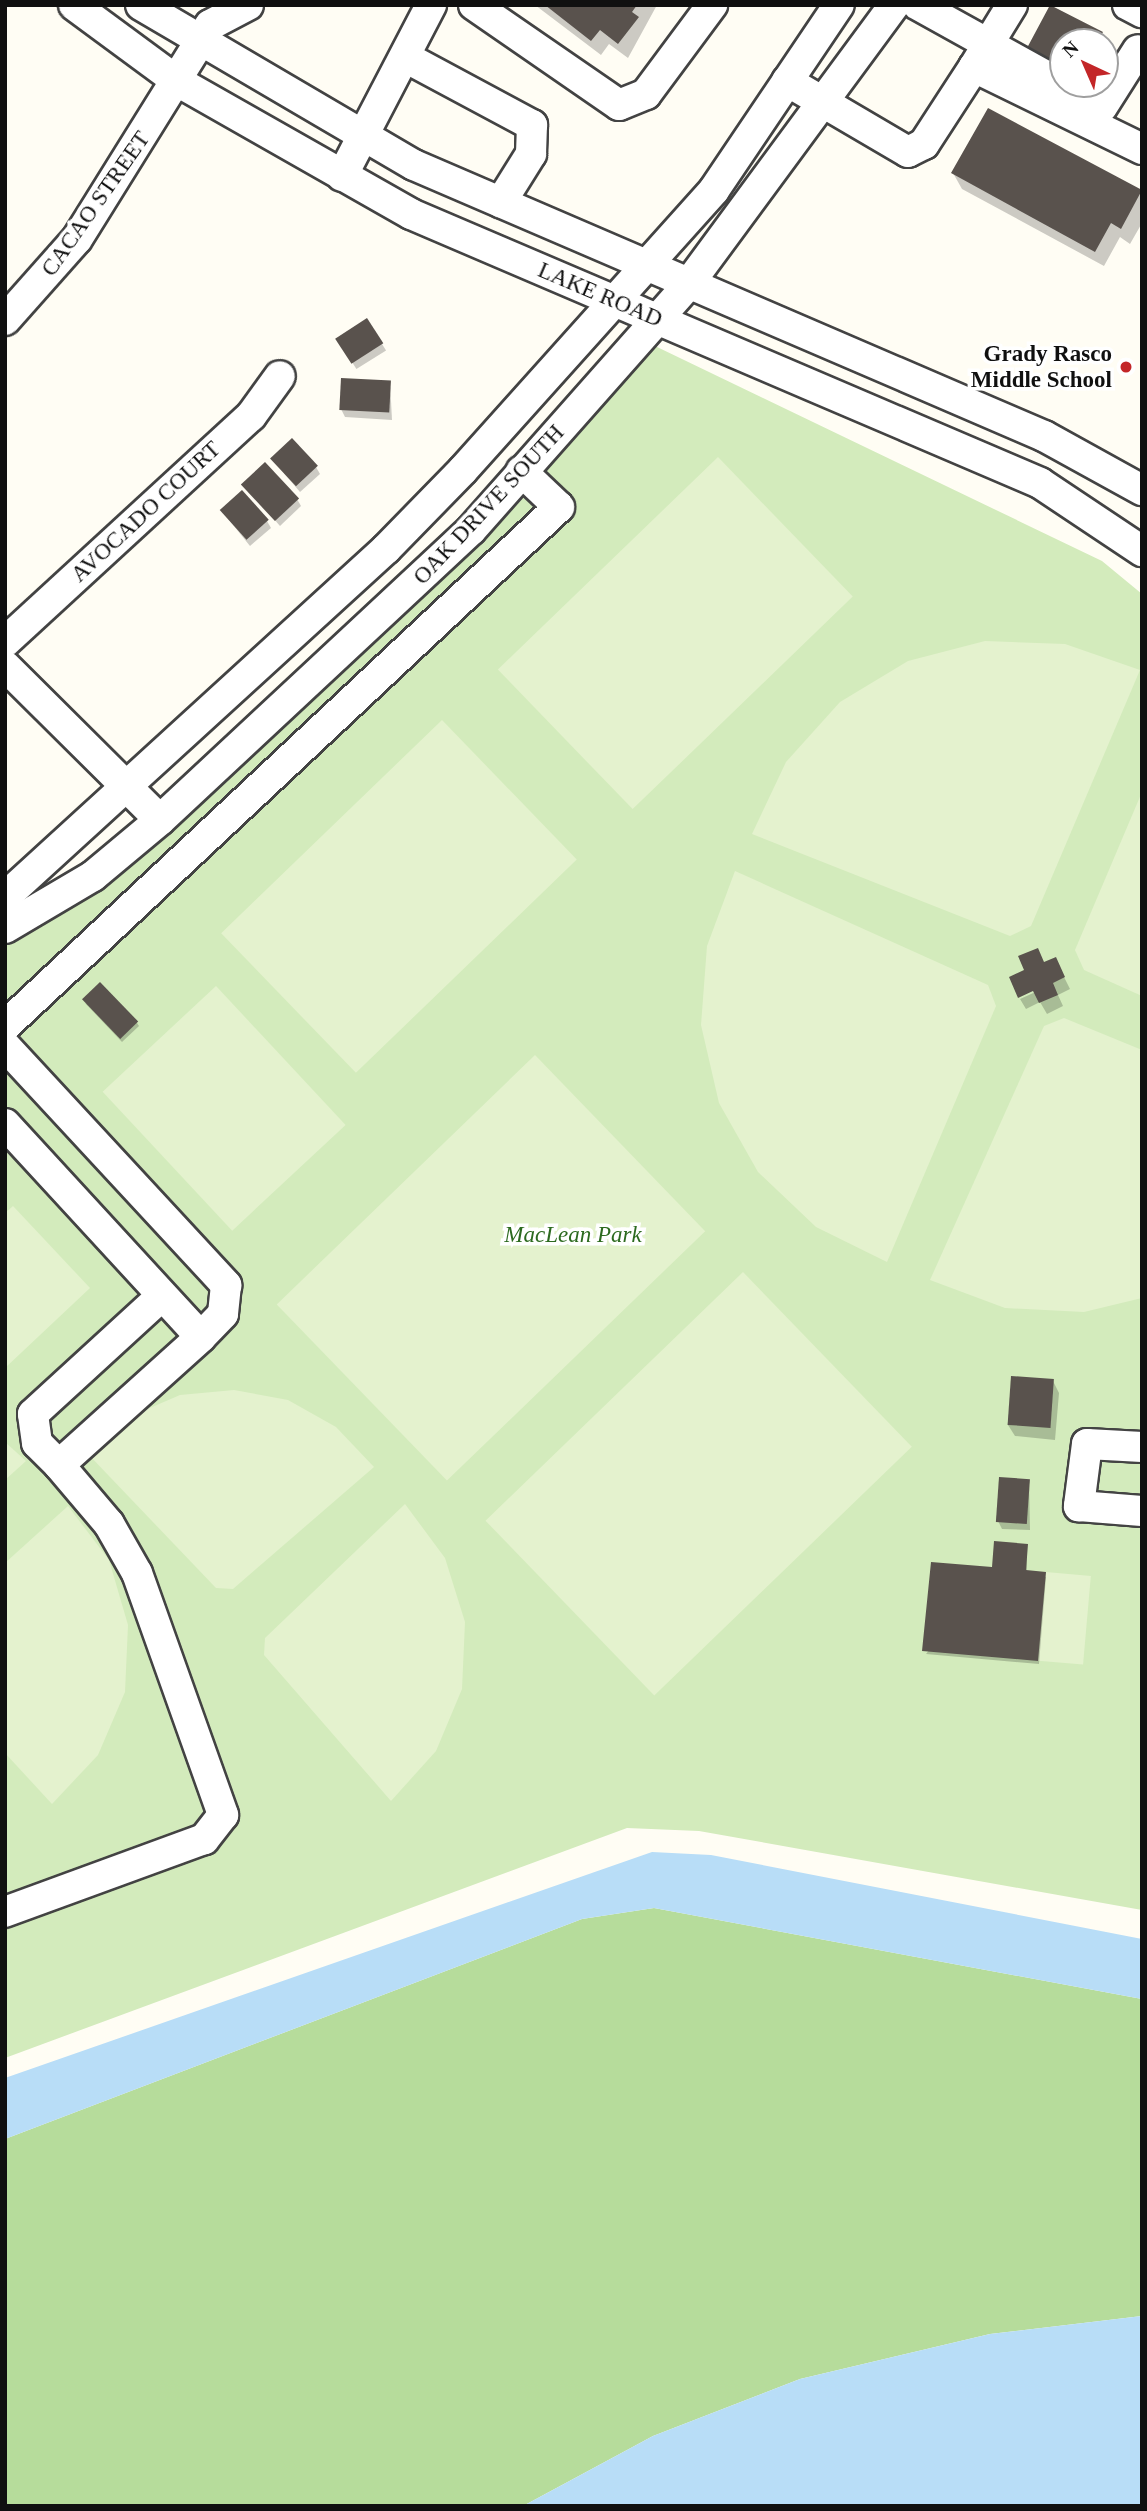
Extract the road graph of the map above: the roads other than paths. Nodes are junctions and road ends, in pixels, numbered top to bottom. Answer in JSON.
{"nodes":[{"id":1,"x":74,"y":5,"type":"edge"},
{"id":2,"x":141,"y":5,"type":"edge"},
{"id":3,"x":248,"y":5,"type":"edge"},
{"id":4,"x":430,"y":5,"type":"edge"},
{"id":5,"x":474,"y":5,"type":"edge"},
{"id":6,"x":712,"y":5,"type":"edge"},
{"id":7,"x":839,"y":5,"type":"edge"},
{"id":8,"x":894,"y":5,"type":"edge"},
{"id":9,"x":918,"y":5,"type":"edge"},
{"id":10,"x":1012,"y":5,"type":"edge"},
{"id":11,"x":1128,"y":5,"type":"edge"},
{"id":12,"x":1142,"y":12,"type":"edge"},
{"id":13,"x":199,"y":43,"type":"junction"},
{"id":14,"x":1138,"y":50,"type":"dead end"},
{"id":15,"x":980,"y":57,"type":"junction"},
{"id":16,"x":407,"y":58,"type":"junction"},
{"id":17,"x":177,"y":81,"type":"junction"},
{"id":18,"x":787,"y":81,"type":"junction"},
{"id":19,"x":824,"y":107,"type":"junction"},
{"id":20,"x":363,"y":137,"type":"junction"},
{"id":21,"x":1142,"y":149,"type":"edge"},
{"id":22,"x":342,"y":176,"type":"junction"},
{"id":23,"x":501,"y":202,"type":"junction"},
{"id":24,"x":649,"y":270,"type":"junction"},
{"id":25,"x":687,"y":286,"type":"junction"},
{"id":26,"x":619,"y":302,"type":"junction"},
{"id":27,"x":5,"y":320,"type":"edge"},
{"id":28,"x":659,"y":320,"type":"junction"},
{"id":29,"x":280,"y":376,"type":"dead end"},
{"id":30,"x":1085,"y":455,"type":"junction"},
{"id":31,"x":521,"y":471,"type":"junction"},
{"id":32,"x":1142,"y":490,"type":"edge"},
{"id":33,"x":1058,"y":493,"type":"junction"},
{"id":34,"x":1142,"y":551,"type":"edge"},
{"id":35,"x":5,"y":642,"type":"edge"},
{"id":36,"x":5,"y":666,"type":"edge"},
{"id":37,"x":128,"y":788,"type":"junction"},
{"id":38,"x":160,"y":820,"type":"junction"},
{"id":39,"x":5,"y":897,"type":"edge"},
{"id":40,"x":5,"y":928,"type":"edge"},
{"id":41,"x":5,"y":1026,"type":"edge"},
{"id":42,"x":5,"y":1046,"type":"edge"},
{"id":43,"x":5,"y":1124,"type":"edge"},
{"id":44,"x":162,"y":1296,"type":"junction"},
{"id":45,"x":201,"y":1337,"type":"junction"},
{"id":46,"x":1142,"y":1447,"type":"edge"},
{"id":47,"x":59,"y":1465,"type":"junction"},
{"id":48,"x":1142,"y":1511,"type":"edge"},
{"id":49,"x":5,"y":1912,"type":"edge"}],
"edges":[{"from":1,"to":17,"type":"street","name":"LAKE ROAD"},
{"from":2,"to":13,"type":"street","name":"LAKE ROAD"},
{"from":3,"to":13,"type":"street","name":"CACAO STREET"},
{"from":4,"to":16,"type":"street"},
{"from":5,"to":6,"type":"street"},
{"from":7,"to":18,"type":"street","name":"OAK DRIVE SOUTH"},
{"from":8,"to":19,"type":"street","name":"OAK DRIVE SOUTH"},
{"from":9,"to":15,"type":"street"},
{"from":10,"to":15,"type":"street"},
{"from":11,"to":12,"type":"street"},
{"from":13,"to":17,"type":"street","name":"CACAO STREET"},
{"from":13,"to":20,"type":"street","name":"LAKE ROAD"},
{"from":14,"to":15,"type":"street"},
{"from":15,"to":19,"type":"street"},
{"from":15,"to":21,"type":"street"},
{"from":16,"to":20,"type":"street"},
{"from":16,"to":23,"type":"street"},
{"from":17,"to":22,"type":"street","name":"LAKE ROAD"},
{"from":17,"to":27,"type":"street","name":"CACAO STREET"},
{"from":18,"to":19,"type":"street"},
{"from":18,"to":24,"type":"street","name":"OAK DRIVE SOUTH"},
{"from":19,"to":25,"type":"street","name":"OAK DRIVE SOUTH"},
{"from":20,"to":22,"type":"street"},
{"from":20,"to":23,"type":"street","name":"LAKE ROAD"},
{"from":22,"to":26,"type":"street","name":"LAKE ROAD"},
{"from":23,"to":24,"type":"street","name":"LAKE ROAD"},
{"from":24,"to":25,"type":"street","name":"LAKE ROAD"},
{"from":24,"to":26,"type":"street","name":"OAK DRIVE SOUTH"},
{"from":25,"to":28,"type":"street","name":"OAK DRIVE SOUTH"},
{"from":25,"to":30,"type":"street","name":"LAKE ROAD"},
{"from":26,"to":28,"type":"street","name":"LAKE ROAD"},
{"from":26,"to":37,"type":"street","name":"OAK DRIVE SOUTH"},
{"from":28,"to":31,"type":"street","name":"OAK DRIVE SOUTH"},
{"from":28,"to":33,"type":"street","name":"LAKE ROAD"},
{"from":29,"to":35,"type":"street","name":"AVOCADO COURT"},
{"from":30,"to":32,"type":"street","name":"LAKE ROAD"},
{"from":30,"to":33,"type":"street"},
{"from":31,"to":38,"type":"street","name":"OAK DRIVE SOUTH"},
{"from":31,"to":41,"type":"street"},
{"from":33,"to":34,"type":"street","name":"LAKE ROAD"},
{"from":36,"to":37,"type":"street"},
{"from":37,"to":38,"type":"street"},
{"from":37,"to":39,"type":"street","name":"OAK DRIVE SOUTH"},
{"from":38,"to":40,"type":"street","name":"OAK DRIVE SOUTH"},
{"from":42,"to":45,"type":"street"},
{"from":43,"to":44,"type":"street"},
{"from":44,"to":45,"type":"street"},
{"from":44,"to":47,"type":"street"},
{"from":45,"to":47,"type":"street"},
{"from":46,"to":48,"type":"street"},
{"from":47,"to":49,"type":"street"}]}
